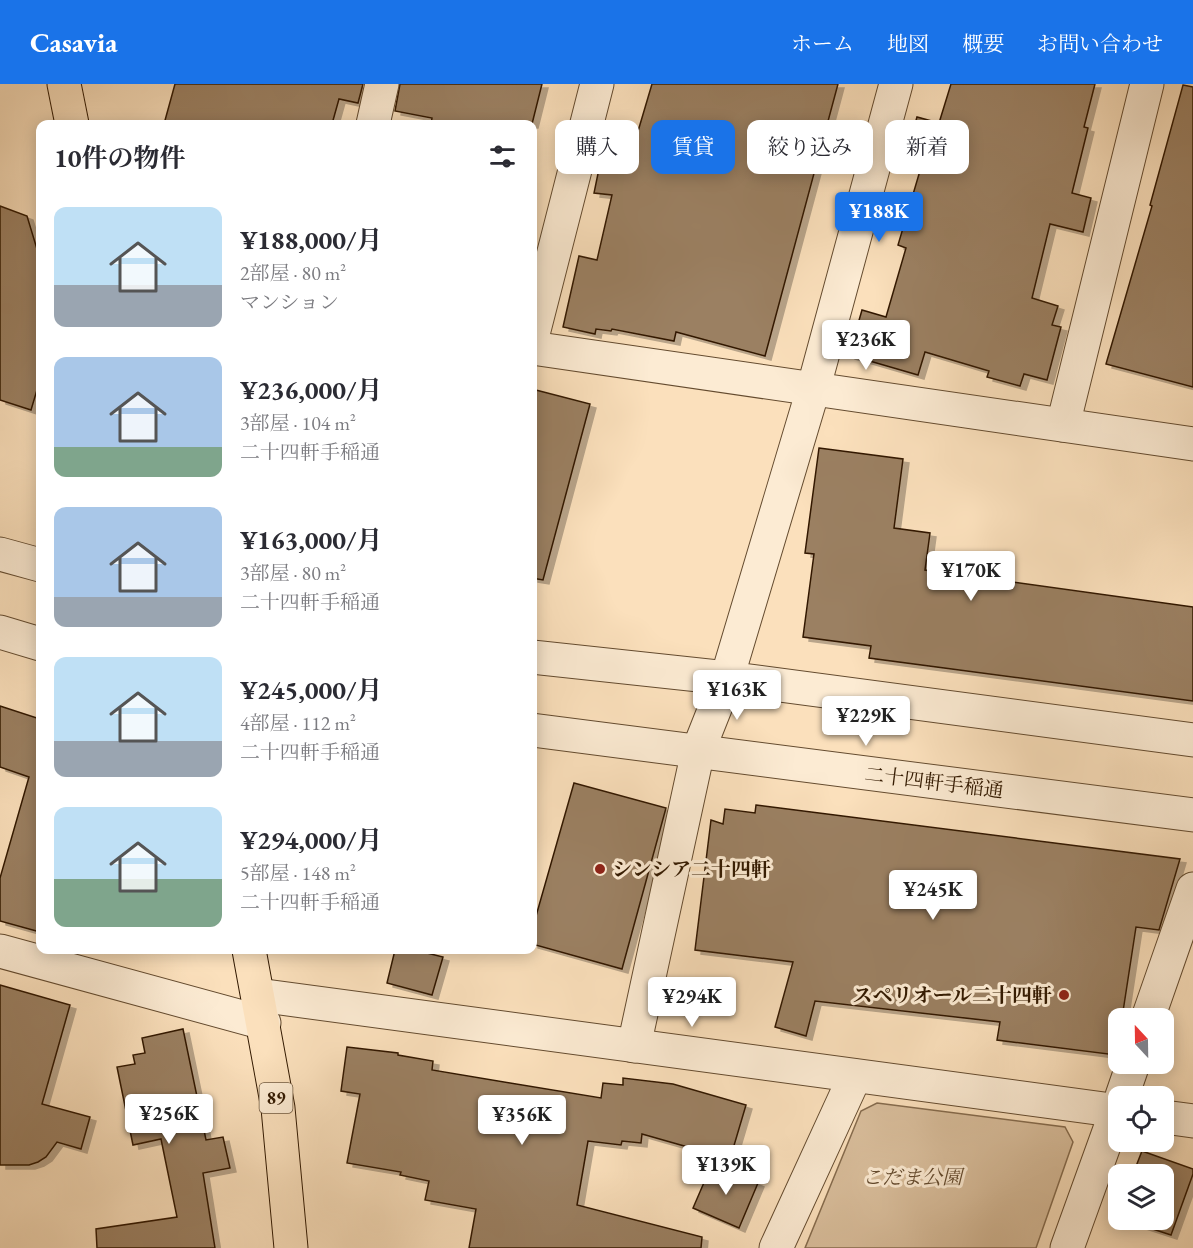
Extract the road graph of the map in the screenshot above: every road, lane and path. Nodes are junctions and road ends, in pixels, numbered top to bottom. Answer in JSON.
{"nodes":[{"id":1,"x":64,"y":84,"type":"edge"},
{"id":2,"x":382,"y":84,"type":"edge"},
{"id":3,"x":597,"y":84,"type":"edge"},
{"id":4,"x":896,"y":84,"type":"edge"},
{"id":5,"x":1147,"y":84,"type":"edge"},
{"id":6,"x":71,"y":120,"type":"edge"},
{"id":7,"x":374,"y":120,"type":"edge"},
{"id":8,"x":537,"y":318,"type":"edge"},
{"id":9,"x":537,"y":349,"type":"edge"},
{"id":10,"x":813,"y":390,"type":"junction"},
{"id":11,"x":1063,"y":425,"type":"junction"},
{"id":12,"x":1193,"y":444,"type":"edge"},
{"id":13,"x":0,"y":554,"type":"edge"},
{"id":14,"x":36,"y":564,"type":"edge"},
{"id":15,"x":0,"y":632,"type":"edge"},
{"id":16,"x":36,"y":643,"type":"edge"},
{"id":17,"x":537,"y":658,"type":"edge"},
{"id":18,"x":727,"y":678,"type":"junction"},
{"id":19,"x":537,"y":731,"type":"edge"},
{"id":20,"x":1193,"y":740,"type":"edge"},
{"id":21,"x":698,"y":751,"type":"junction"},
{"id":22,"x":1193,"y":815,"type":"edge"},
{"id":23,"x":1193,"y":889,"type":"edge"},
{"id":24,"x":0,"y":951,"type":"edge"},
{"id":25,"x":250,"y":954,"type":"edge"},
{"id":26,"x":1151,"y":1008,"type":"edge"},
{"id":27,"x":261,"y":1009,"type":"junction"},
{"id":28,"x":634,"y":1046,"type":"junction"},
{"id":29,"x":855,"y":1076,"type":"junction"},
{"id":30,"x":1108,"y":1105,"type":"edge"},
{"id":31,"x":1174,"y":1118,"type":"edge"},
{"id":32,"x":1193,"y":1121,"type":"edge"},
{"id":33,"x":1108,"y":1136,"type":"edge"},
{"id":34,"x":291,"y":1248,"type":"edge"},
{"id":35,"x":776,"y":1248,"type":"edge"},
{"id":36,"x":1067,"y":1248,"type":"edge"}],
"edges":[{"from":1,"to":6,"type":"main road"},
{"from":2,"to":7,"type":"street"},
{"from":3,"to":8,"type":"street"},
{"from":4,"to":10,"type":"street"},
{"from":5,"to":11,"type":"street"},
{"from":9,"to":10,"type":"street"},
{"from":10,"to":11,"type":"street"},
{"from":10,"to":18,"type":"street"},
{"from":11,"to":12,"type":"street"},
{"from":13,"to":14,"type":"street"},
{"from":15,"to":16,"type":"street"},
{"from":17,"to":18,"type":"street"},
{"from":18,"to":20,"type":"street"},
{"from":18,"to":21,"type":"street"},
{"from":19,"to":21,"type":"street","name":"二十四軒手稲通"},
{"from":21,"to":22,"type":"street","name":"二十四軒手稲通"},
{"from":21,"to":28,"type":"street"},
{"from":23,"to":26,"type":"street"},
{"from":24,"to":27,"type":"street"},
{"from":25,"to":27,"type":"main road","number":"89"},
{"from":27,"to":28,"type":"street"},
{"from":27,"to":34,"type":"main road","number":"89"},
{"from":28,"to":29,"type":"street"},
{"from":29,"to":30,"type":"street"},
{"from":29,"to":35,"type":"street"},
{"from":31,"to":32,"type":"street"},
{"from":33,"to":36,"type":"street"}]}
